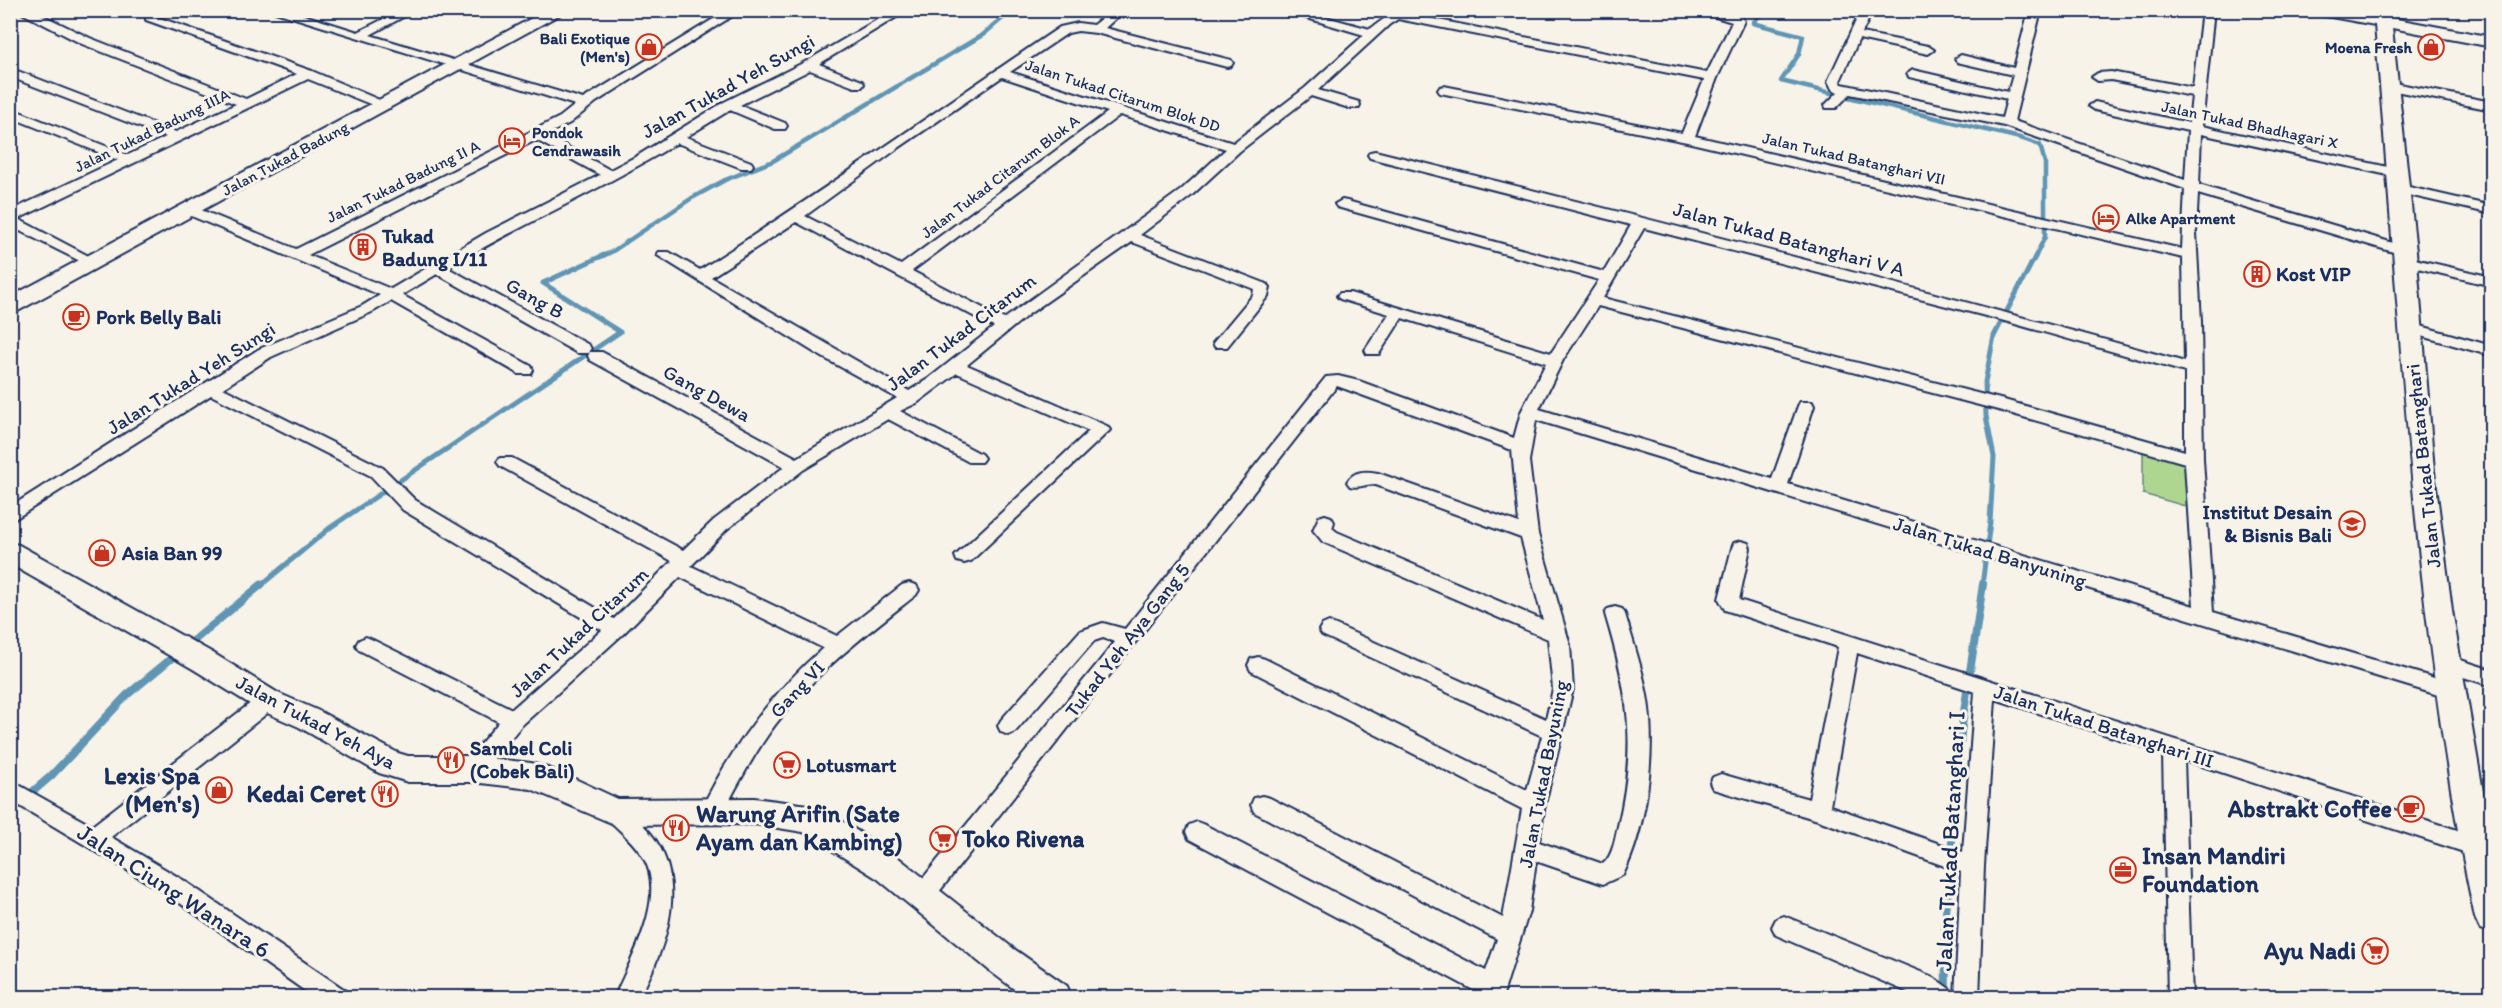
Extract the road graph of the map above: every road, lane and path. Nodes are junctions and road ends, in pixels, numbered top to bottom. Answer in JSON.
{"nodes":[{"id":1,"x":21,"y":10,"type":"edge"},
{"id":2,"x":274,"y":10,"type":"edge"},
{"id":3,"x":411,"y":10,"type":"edge"},
{"id":4,"x":560,"y":10,"type":"edge"},
{"id":5,"x":737,"y":10,"type":"edge"},
{"id":6,"x":903,"y":10,"type":"edge"},
{"id":7,"x":1120,"y":10,"type":"edge"},
{"id":8,"x":1285,"y":10,"type":"edge"},
{"id":9,"x":1698,"y":10,"type":"edge"},
{"id":10,"x":1867,"y":10,"type":"edge"},
{"id":11,"x":2036,"y":10,"type":"edge"},
{"id":12,"x":2208,"y":10,"type":"edge"},
{"id":13,"x":2320,"y":10,"type":"edge"},
{"id":14,"x":1401,"y":13,"type":"edge"},
{"id":15,"x":1738,"y":14,"type":"edge"},
{"id":16,"x":2382,"y":16,"type":"edge"},
{"id":17,"x":150,"y":18,"type":"dead end"},
{"id":18,"x":1096,"y":29,"type":"junction"},
{"id":19,"x":1372,"y":33,"type":"junction"},
{"id":20,"x":1856,"y":35,"type":"junction"},
{"id":21,"x":358,"y":36,"type":"junction"},
{"id":22,"x":2492,"y":42,"type":"edge"},
{"id":23,"x":1928,"y":50,"type":"dead end"},
{"id":24,"x":1961,"y":59,"type":"dead end"},
{"id":25,"x":1227,"y":63,"type":"dead end"},
{"id":26,"x":809,"y":64,"type":"junction"},
{"id":27,"x":456,"y":67,"type":"junction"},
{"id":28,"x":10,"y":72,"type":"edge"},
{"id":29,"x":1001,"y":73,"type":"junction"},
{"id":30,"x":2019,"y":73,"type":"junction"},
{"id":31,"x":308,"y":74,"type":"junction"},
{"id":32,"x":1912,"y":74,"type":"dead end"},
{"id":33,"x":2098,"y":77,"type":"dead end"},
{"id":34,"x":1711,"y":78,"type":"junction"},
{"id":35,"x":858,"y":84,"type":"dead end"},
{"id":36,"x":2389,"y":86,"type":"junction"},
{"id":37,"x":1309,"y":90,"type":"junction"},
{"id":38,"x":1444,"y":90,"type":"dead end"},
{"id":39,"x":2199,"y":93,"type":"junction"},
{"id":40,"x":2014,"y":97,"type":"junction"},
{"id":41,"x":245,"y":103,"type":"junction"},
{"id":42,"x":585,"y":104,"type":"junction"},
{"id":43,"x":385,"y":105,"type":"junction"},
{"id":44,"x":729,"y":105,"type":"junction"},
{"id":45,"x":1354,"y":105,"type":"dead end"},
{"id":46,"x":2095,"y":106,"type":"dead end"},
{"id":47,"x":2492,"y":106,"type":"edge"},
{"id":48,"x":1119,"y":110,"type":"junction"},
{"id":49,"x":10,"y":112,"type":"edge"},
{"id":50,"x":2007,"y":123,"type":"junction"},
{"id":51,"x":780,"y":126,"type":"dead end"},
{"id":52,"x":2195,"y":129,"type":"junction"},
{"id":53,"x":537,"y":135,"type":"junction"},
{"id":54,"x":177,"y":137,"type":"junction"},
{"id":55,"x":676,"y":138,"type":"junction"},
{"id":56,"x":1687,"y":138,"type":"junction"},
{"id":57,"x":1235,"y":148,"type":"junction"},
{"id":58,"x":1375,"y":155,"type":"dead end"},
{"id":59,"x":129,"y":160,"type":"junction"},
{"id":60,"x":746,"y":165,"type":"dead end"},
{"id":61,"x":611,"y":176,"type":"junction"},
{"id":62,"x":2398,"y":181,"type":"junction"},
{"id":63,"x":2191,"y":188,"type":"junction"},
{"id":64,"x":1342,"y":204,"type":"dead end"},
{"id":65,"x":189,"y":210,"type":"junction"},
{"id":66,"x":2492,"y":210,"type":"edge"},
{"id":67,"x":795,"y":216,"type":"junction"},
{"id":68,"x":10,"y":218,"type":"edge"},
{"id":69,"x":1640,"y":222,"type":"junction"},
{"id":70,"x":1130,"y":236,"type":"junction"},
{"id":71,"x":298,"y":254,"type":"junction"},
{"id":72,"x":664,"y":255,"type":"dead end"},
{"id":73,"x":2190,"y":255,"type":"junction"},
{"id":74,"x":2406,"y":256,"type":"junction"},
{"id":75,"x":93,"y":262,"type":"junction"},
{"id":76,"x":436,"y":267,"type":"junction"},
{"id":77,"x":903,"y":272,"type":"junction"},
{"id":78,"x":702,"y":276,"type":"junction"},
{"id":79,"x":1608,"y":278,"type":"junction"},
{"id":80,"x":2492,"y":282,"type":"edge"},
{"id":81,"x":1345,"y":296,"type":"dead end"},
{"id":82,"x":396,"y":298,"type":"junction"},
{"id":83,"x":1593,"y":300,"type":"junction"},
{"id":84,"x":10,"y":306,"type":"edge"},
{"id":85,"x":1398,"y":313,"type":"junction"},
{"id":86,"x":1005,"y":326,"type":"junction"},
{"id":87,"x":2410,"y":328,"type":"junction"},
{"id":88,"x":1221,"y":343,"type":"dead end"},
{"id":89,"x":1373,"y":350,"type":"dead end"},
{"id":90,"x":2492,"y":351,"type":"edge"},
{"id":91,"x":590,"y":353,"type":"joint"},
{"id":92,"x":1555,"y":360,"type":"junction"},
{"id":93,"x":956,"y":366,"type":"junction"},
{"id":94,"x":2192,"y":369,"type":"junction"},
{"id":95,"x":525,"y":370,"type":"dead end"},
{"id":96,"x":210,"y":388,"type":"junction"},
{"id":97,"x":911,"y":399,"type":"junction"},
{"id":98,"x":1806,"y":406,"type":"dead end"},
{"id":99,"x":889,"y":412,"type":"junction"},
{"id":100,"x":1529,"y":412,"type":"junction"},
{"id":101,"x":1521,"y":447,"type":"junction"},
{"id":102,"x":975,"y":458,"type":"dead end"},
{"id":103,"x":2194,"y":459,"type":"junction"},
{"id":104,"x":506,"y":462,"type":"dead end"},
{"id":105,"x":797,"y":466,"type":"junction"},
{"id":106,"x":1356,"y":482,"type":"dead end"},
{"id":107,"x":1778,"y":488,"type":"junction"},
{"id":108,"x":10,"y":516,"type":"edge"},
{"id":109,"x":1325,"y":522,"type":"dead end"},
{"id":110,"x":1528,"y":534,"type":"junction"},
{"id":111,"x":1741,"y":548,"type":"dead end"},
{"id":112,"x":10,"y":552,"type":"edge"},
{"id":113,"x":964,"y":556,"type":"dead end"},
{"id":114,"x":681,"y":564,"type":"junction"},
{"id":115,"x":909,"y":591,"type":"dead end"},
{"id":116,"x":1615,"y":614,"type":"dead end"},
{"id":117,"x":2204,"y":615,"type":"junction"},
{"id":118,"x":616,"y":629,"type":"junction"},
{"id":119,"x":1329,"y":630,"type":"dead end"},
{"id":120,"x":1556,"y":634,"type":"junction"},
{"id":121,"x":1129,"y":639,"type":"junction"},
{"id":122,"x":1849,"y":644,"type":"junction"},
{"id":123,"x":366,"y":645,"type":"dead end"},
{"id":124,"x":838,"y":646,"type":"junction"},
{"id":125,"x":2448,"y":664,"type":"junction"},
{"id":126,"x":1258,"y":665,"type":"dead end"},
{"id":127,"x":2492,"y":678,"type":"edge"},
{"id":128,"x":1980,"y":686,"type":"junction"},
{"id":129,"x":2451,"y":691,"type":"junction"},
{"id":130,"x":267,"y":701,"type":"junction"},
{"id":131,"x":514,"y":720,"type":"junction"},
{"id":132,"x":1008,"y":726,"type":"dead end"},
{"id":133,"x":1554,"y":732,"type":"junction"},
{"id":134,"x":2173,"y":750,"type":"junction"},
{"id":135,"x":472,"y":769,"type":"junction"},
{"id":136,"x":1722,"y":783,"type":"dead end"},
{"id":137,"x":18,"y":793,"type":"edge"},
{"id":138,"x":1534,"y":804,"type":"junction"},
{"id":139,"x":1262,"y":805,"type":"dead end"},
{"id":140,"x":712,"y":810,"type":"junction"},
{"id":141,"x":616,"y":812,"type":"junction"},
{"id":142,"x":1818,"y":812,"type":"junction"},
{"id":143,"x":1197,"y":832,"type":"dead end"},
{"id":144,"x":93,"y":838,"type":"junction"},
{"id":145,"x":2476,"y":846,"type":"junction"},
{"id":146,"x":1528,"y":848,"type":"junction"},
{"id":147,"x":1964,"y":863,"type":"junction"},
{"id":148,"x":923,"y":894,"type":"junction"},
{"id":149,"x":2492,"y":918,"type":"edge"},
{"id":150,"x":1784,"y":927,"type":"dead end"},
{"id":151,"x":1510,"y":934,"type":"junction"},
{"id":152,"x":1933,"y":991,"type":"edge"},
{"id":153,"x":1492,"y":993,"type":"edge"},
{"id":154,"x":336,"y":998,"type":"edge"},
{"id":155,"x":626,"y":998,"type":"edge"},
{"id":156,"x":1056,"y":998,"type":"edge"},
{"id":157,"x":1968,"y":998,"type":"edge"},
{"id":158,"x":2180,"y":998,"type":"edge"}],
"edges":[{"from":1,"to":41,"type":"street"},
{"from":2,"to":21,"type":"street"},
{"from":3,"to":21,"type":"street"},
{"from":4,"to":27,"type":"street","name":"Jalan Tukad Badung"},
{"from":5,"to":42,"type":"street","name":"Jalan Tukad Badung II A"},
{"from":6,"to":26,"type":"street","name":"Jalan Tukad Yeh Sungi"},
{"from":7,"to":18,"type":"street"},
{"from":8,"to":19,"type":"street"},
{"from":9,"to":15,"type":"street"},
{"from":10,"to":20,"type":"street"},
{"from":11,"to":30,"type":"street"},
{"from":12,"to":39,"type":"street"},
{"from":13,"to":16,"type":"street"},
{"from":14,"to":19,"type":"street","name":"Jalan Tukad Citarum"},
{"from":14,"to":34,"type":"street"},
{"from":15,"to":34,"type":"street"},
{"from":16,"to":22,"type":"street"},
{"from":16,"to":36,"type":"street","name":"Jalan Tukad Batanghari"},
{"from":17,"to":31,"type":"street"},
{"from":18,"to":25,"type":"street"},
{"from":18,"to":29,"type":"street"},
{"from":19,"to":37,"type":"street","name":"Jalan Tukad Citarum"},
{"from":20,"to":23,"type":"street"},
{"from":20,"to":50,"type":"street"},
{"from":21,"to":27,"type":"street"},
{"from":24,"to":30,"type":"street"},
{"from":26,"to":35,"type":"street"},
{"from":26,"to":44,"type":"street","name":"Jalan Tukad Yeh Sungi"},
{"from":27,"to":42,"type":"street"},
{"from":27,"to":43,"type":"street","name":"Jalan Tukad Badung"},
{"from":28,"to":54,"type":"street"},
{"from":29,"to":48,"type":"street","name":"Jalan Tukad Citarum Blok DD"},
{"from":29,"to":67,"type":"street"},
{"from":30,"to":40,"type":"street"},
{"from":31,"to":41,"type":"street","name":"Jalan Tukad Badung IIIA"},
{"from":31,"to":43,"type":"street"},
{"from":32,"to":40,"type":"street"},
{"from":33,"to":39,"type":"street"},
{"from":34,"to":56,"type":"street"},
{"from":36,"to":47,"type":"street"},
{"from":36,"to":62,"type":"street","name":"Jalan Tukad Batanghari"},
{"from":37,"to":45,"type":"street"},
{"from":37,"to":57,"type":"street","name":"Jalan Tukad Citarum"},
{"from":38,"to":56,"type":"street","name":"Jalan Tukad Batanghari VII"},
{"from":39,"to":52,"type":"street"},
{"from":40,"to":50,"type":"street"},
{"from":41,"to":54,"type":"street","name":"Jalan Tukad Badung IIIA"},
{"from":42,"to":53,"type":"street","name":"Jalan Tukad Badung II A"},
{"from":43,"to":65,"type":"street","name":"Jalan Tukad Badung"},
{"from":44,"to":51,"type":"street"},
{"from":44,"to":55,"type":"street","name":"Jalan Tukad Yeh Sungi"},
{"from":46,"to":52,"type":"street","name":"Jalan Tukad Bhadhagari X"},
{"from":48,"to":57,"type":"street","name":"Jalan Tukad Citarum Blok DD"},
{"from":48,"to":77,"type":"street","name":"Jalan Tukad Citarum Blok A"},
{"from":49,"to":59,"type":"street"},
{"from":50,"to":63,"type":"street"},
{"from":52,"to":62,"type":"street","name":"Jalan Tukad Bhadhagari X"},
{"from":52,"to":63,"type":"street"},
{"from":53,"to":61,"type":"street"},
{"from":53,"to":71,"type":"street","name":"Jalan Tukad Badung II A"},
{"from":54,"to":59,"type":"street","name":"Jalan Tukad Badung IIIA"},
{"from":55,"to":60,"type":"street"},
{"from":55,"to":61,"type":"street","name":"Jalan Tukad Yeh Sungi"},
{"from":56,"to":73,"type":"street","name":"Jalan Tukad Batanghari VII"},
{"from":57,"to":70,"type":"street","name":"Jalan Tukad Citarum"},
{"from":58,"to":69,"type":"street","name":"Jalan Tukad Batanghari V A"},
{"from":59,"to":68,"type":"street","name":"Jalan Tukad Badung IIIA"},
{"from":61,"to":76,"type":"street","name":"Jalan Tukad Yeh Sungi"},
{"from":62,"to":66,"type":"street","name":"Jalan Tukad Bhadhagari X"},
{"from":62,"to":74,"type":"street","name":"Jalan Tukad Batanghari"},
{"from":63,"to":73,"type":"street"},
{"from":63,"to":74,"type":"street"},
{"from":64,"to":79,"type":"street"},
{"from":65,"to":71,"type":"street"},
{"from":65,"to":75,"type":"street","name":"Jalan Tukad Badung"},
{"from":67,"to":77,"type":"street"},
{"from":67,"to":78,"type":"street"},
{"from":68,"to":75,"type":"street"},
{"from":69,"to":79,"type":"street","name":"Jalan Tukad Bayuning"},
{"from":69,"to":94,"type":"street","name":"Jalan Tukad Batanghari V A"},
{"from":70,"to":86,"type":"street","name":"Jalan Tukad Citarum"},
{"from":70,"to":88,"type":"street"},
{"from":71,"to":82,"type":"street"},
{"from":72,"to":78,"type":"street"},
{"from":73,"to":94,"type":"street"},
{"from":74,"to":80,"type":"street"},
{"from":74,"to":87,"type":"street","name":"Jalan Tukad Batanghari"},
{"from":75,"to":84,"type":"street","name":"Jalan Tukad Badung"},
{"from":76,"to":82,"type":"street","name":"Jalan Tukad Yeh Sungi"},
{"from":76,"to":91,"type":"street","name":"Gang B"},
{"from":77,"to":86,"type":"street"},
{"from":78,"to":97,"type":"street"},
{"from":79,"to":83,"type":"street","name":"Jalan Tukad Bayuning"},
{"from":81,"to":85,"type":"street"},
{"from":82,"to":95,"type":"street"},
{"from":82,"to":96,"type":"street","name":"Jalan Tukad Yeh Sungi"},
{"from":83,"to":92,"type":"street","name":"Jalan Tukad Bayuning"},
{"from":83,"to":103,"type":"street"},
{"from":85,"to":89,"type":"street"},
{"from":85,"to":92,"type":"street"},
{"from":86,"to":93,"type":"street","name":"Jalan Tukad Citarum"},
{"from":87,"to":90,"type":"street"},
{"from":87,"to":125,"type":"street","name":"Jalan Tukad Batanghari"},
{"from":91,"to":105,"type":"street","name":"Gang Dewa"},
{"from":92,"to":100,"type":"street","name":"Jalan Tukad Bayuning"},
{"from":93,"to":97,"type":"street","name":"Jalan Tukad Citarum"},
{"from":93,"to":113,"type":"street"},
{"from":94,"to":103,"type":"street"},
{"from":96,"to":108,"type":"street","name":"Jalan Tukad Yeh Sungi"},
{"from":96,"to":118,"type":"street"},
{"from":97,"to":99,"type":"street","name":"Jalan Tukad Citarum"},
{"from":98,"to":107,"type":"street"},
{"from":99,"to":102,"type":"street"},
{"from":99,"to":105,"type":"street","name":"Jalan Tukad Citarum"},
{"from":100,"to":101,"type":"street","name":"Jalan Tukad Bayuning"},
{"from":100,"to":107,"type":"street","name":"Jalan Tukad Banyuning"},
{"from":101,"to":110,"type":"street","name":"Jalan Tukad Bayuning"},
{"from":101,"to":121,"type":"street","name":"Tukad Yeh Aya Gang 5"},
{"from":103,"to":117,"type":"street"},
{"from":104,"to":114,"type":"street"},
{"from":105,"to":114,"type":"street","name":"Jalan Tukad Citarum"},
{"from":106,"to":110,"type":"street"},
{"from":107,"to":117,"type":"street","name":"Jalan Tukad Banyuning"},
{"from":109,"to":120,"type":"street"},
{"from":110,"to":120,"type":"street","name":"Jalan Tukad Bayuning"},
{"from":111,"to":122,"type":"street","name":"Jalan Tukad Batanghari III"},
{"from":112,"to":130,"type":"street","name":"Jalan Tukad Yeh Aya"},
{"from":114,"to":118,"type":"street","name":"Jalan Tukad Citarum"},
{"from":114,"to":124,"type":"street"},
{"from":115,"to":124,"type":"street","name":"Gang VI"},
{"from":116,"to":146,"type":"street"},
{"from":117,"to":129,"type":"street","name":"Jalan Tukad Banyuning"},
{"from":118,"to":131,"type":"street","name":"Jalan Tukad Citarum"},
{"from":119,"to":133,"type":"street"},
{"from":120,"to":133,"type":"street","name":"Jalan Tukad Bayuning"},
{"from":121,"to":132,"type":"street"},
{"from":121,"to":148,"type":"street","name":"Tukad Yeh Aya Gang 5"},
{"from":122,"to":128,"type":"street","name":"Jalan Tukad Batanghari III"},
{"from":122,"to":142,"type":"street"},
{"from":123,"to":131,"type":"street"},
{"from":124,"to":140,"type":"street","name":"Gang VI"},
{"from":125,"to":127,"type":"street"},
{"from":125,"to":129,"type":"street","name":"Jalan Tukad Batanghari"},
{"from":126,"to":138,"type":"street"},
{"from":128,"to":134,"type":"street","name":"Jalan Tukad Batanghari III"},
{"from":128,"to":147,"type":"street","name":"Jalan Tukad Batanghari I"},
{"from":129,"to":145,"type":"street","name":"Jalan Tukad Batanghari"},
{"from":130,"to":135,"type":"street","name":"Jalan Tukad Yeh Aya"},
{"from":130,"to":144,"type":"street"},
{"from":131,"to":135,"type":"street","name":"Jalan Tukad Citarum"},
{"from":133,"to":138,"type":"street","name":"Jalan Tukad Bayuning"},
{"from":134,"to":145,"type":"street","name":"Jalan Tukad Batanghari III"},
{"from":134,"to":158,"type":"street"},
{"from":135,"to":141,"type":"street","name":"Jalan Tukad Yeh Aya"},
{"from":136,"to":142,"type":"street"},
{"from":137,"to":144,"type":"street","name":"Jalan Ciung Wanara 6"},
{"from":138,"to":146,"type":"street","name":"Jalan Tukad Bayuning"},
{"from":139,"to":151,"type":"street"},
{"from":140,"to":141,"type":"street","name":"Jalan Tukad Yeh Aya"},
{"from":140,"to":148,"type":"street","name":"Jalan Tukad Yeh Aya"},
{"from":141,"to":155,"type":"street"},
{"from":142,"to":147,"type":"street"},
{"from":143,"to":153,"type":"street"},
{"from":144,"to":154,"type":"street","name":"Jalan Ciung Wanara 6"},
{"from":145,"to":149,"type":"street","name":"Jalan Tukad Batanghari"},
{"from":146,"to":151,"type":"street","name":"Jalan Tukad Bayuning"},
{"from":147,"to":157,"type":"street","name":"Jalan Tukad Batanghari I"},
{"from":148,"to":156,"type":"street","name":"Jalan Tukad Yeh Aya"},
{"from":150,"to":152,"type":"street"},
{"from":151,"to":153,"type":"street","name":"Jalan Tukad Bayuning"}]}
